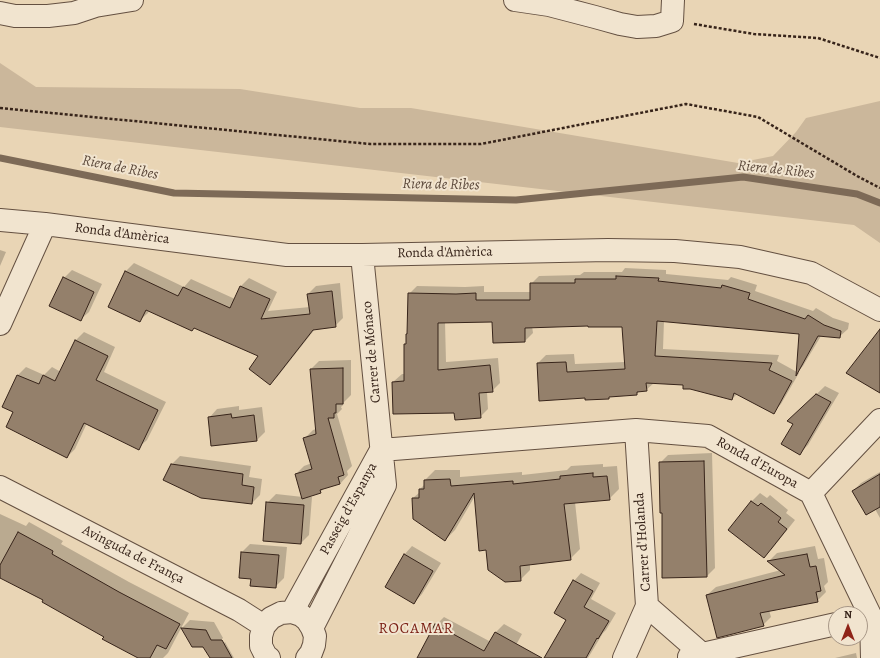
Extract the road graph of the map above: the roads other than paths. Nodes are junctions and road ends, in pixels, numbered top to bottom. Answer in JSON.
{"nodes":[{"id":1,"x":132,"y":0,"type":"edge"},
{"id":2,"x":515,"y":0,"type":"edge"},
{"id":3,"x":673,"y":10,"type":"edge"},
{"id":4,"x":0,"y":13,"type":"edge"},
{"id":5,"x":0,"y":220,"type":"edge"},
{"id":6,"x":45,"y":224,"type":"junction"},
{"id":7,"x":362,"y":255,"type":"junction"},
{"id":8,"x":880,"y":310,"type":"edge"},
{"id":9,"x":0,"y":324,"type":"edge"},
{"id":10,"x":880,"y":420,"type":"edge"},
{"id":11,"x":636,"y":430,"type":"junction"},
{"id":12,"x":381,"y":450,"type":"junction"},
{"id":13,"x":0,"y":487,"type":"edge"},
{"id":14,"x":811,"y":493,"type":"junction"},
{"id":15,"x":647,"y":606,"type":"junction"},
{"id":16,"x":860,"y":606,"type":"edge"},
{"id":17,"x":292,"y":612,"type":"junction"},
{"id":18,"x":264,"y":626,"type":"junction"},
{"id":19,"x":828,"y":626,"type":"edge"},
{"id":20,"x":312,"y":628,"type":"junction"},
{"id":21,"x":868,"y":635,"type":"edge"},
{"id":22,"x":313,"y":656,"type":"edge"},
{"id":23,"x":694,"y":656,"type":"edge"},
{"id":24,"x":267,"y":657,"type":"edge"},
{"id":25,"x":624,"y":658,"type":"edge"},
{"id":26,"x":872,"y":658,"type":"edge"}],
"edges":[{"from":1,"to":4,"type":"street"},
{"from":2,"to":3,"type":"street"},
{"from":5,"to":6,"type":"street","name":"Ronda d'Amèrica"},
{"from":6,"to":7,"type":"street","name":"Ronda d'Amèrica"},
{"from":6,"to":9,"type":"street"},
{"from":7,"to":8,"type":"street","name":"Ronda d'Amèrica"},
{"from":7,"to":12,"type":"street","name":"Carrer de Mónaco"},
{"from":10,"to":14,"type":"street"},
{"from":11,"to":12,"type":"street","name":"Ronda d'Europa"},
{"from":11,"to":14,"type":"street","name":"Ronda d'Europa"},
{"from":11,"to":15,"type":"street","name":"Carrer d'Holanda"},
{"from":12,"to":17,"type":"street","name":"Passeig d'Espanya"},
{"from":12,"to":20,"type":"street","name":"Passeig d'Espanya"},
{"from":13,"to":18,"type":"street","name":"Avinguda de França"},
{"from":14,"to":16,"type":"street","name":"Ronda d'Europa"},
{"from":15,"to":23,"type":"street","name":"Carrer d'Holanda"},
{"from":15,"to":25,"type":"street"},
{"from":17,"to":18,"type":"street"},
{"from":17,"to":20,"type":"street"},
{"from":18,"to":24,"type":"street"},
{"from":19,"to":23,"type":"street"},
{"from":20,"to":22,"type":"street"},
{"from":21,"to":26,"type":"street","name":"Ronda d'Europa"}]}
